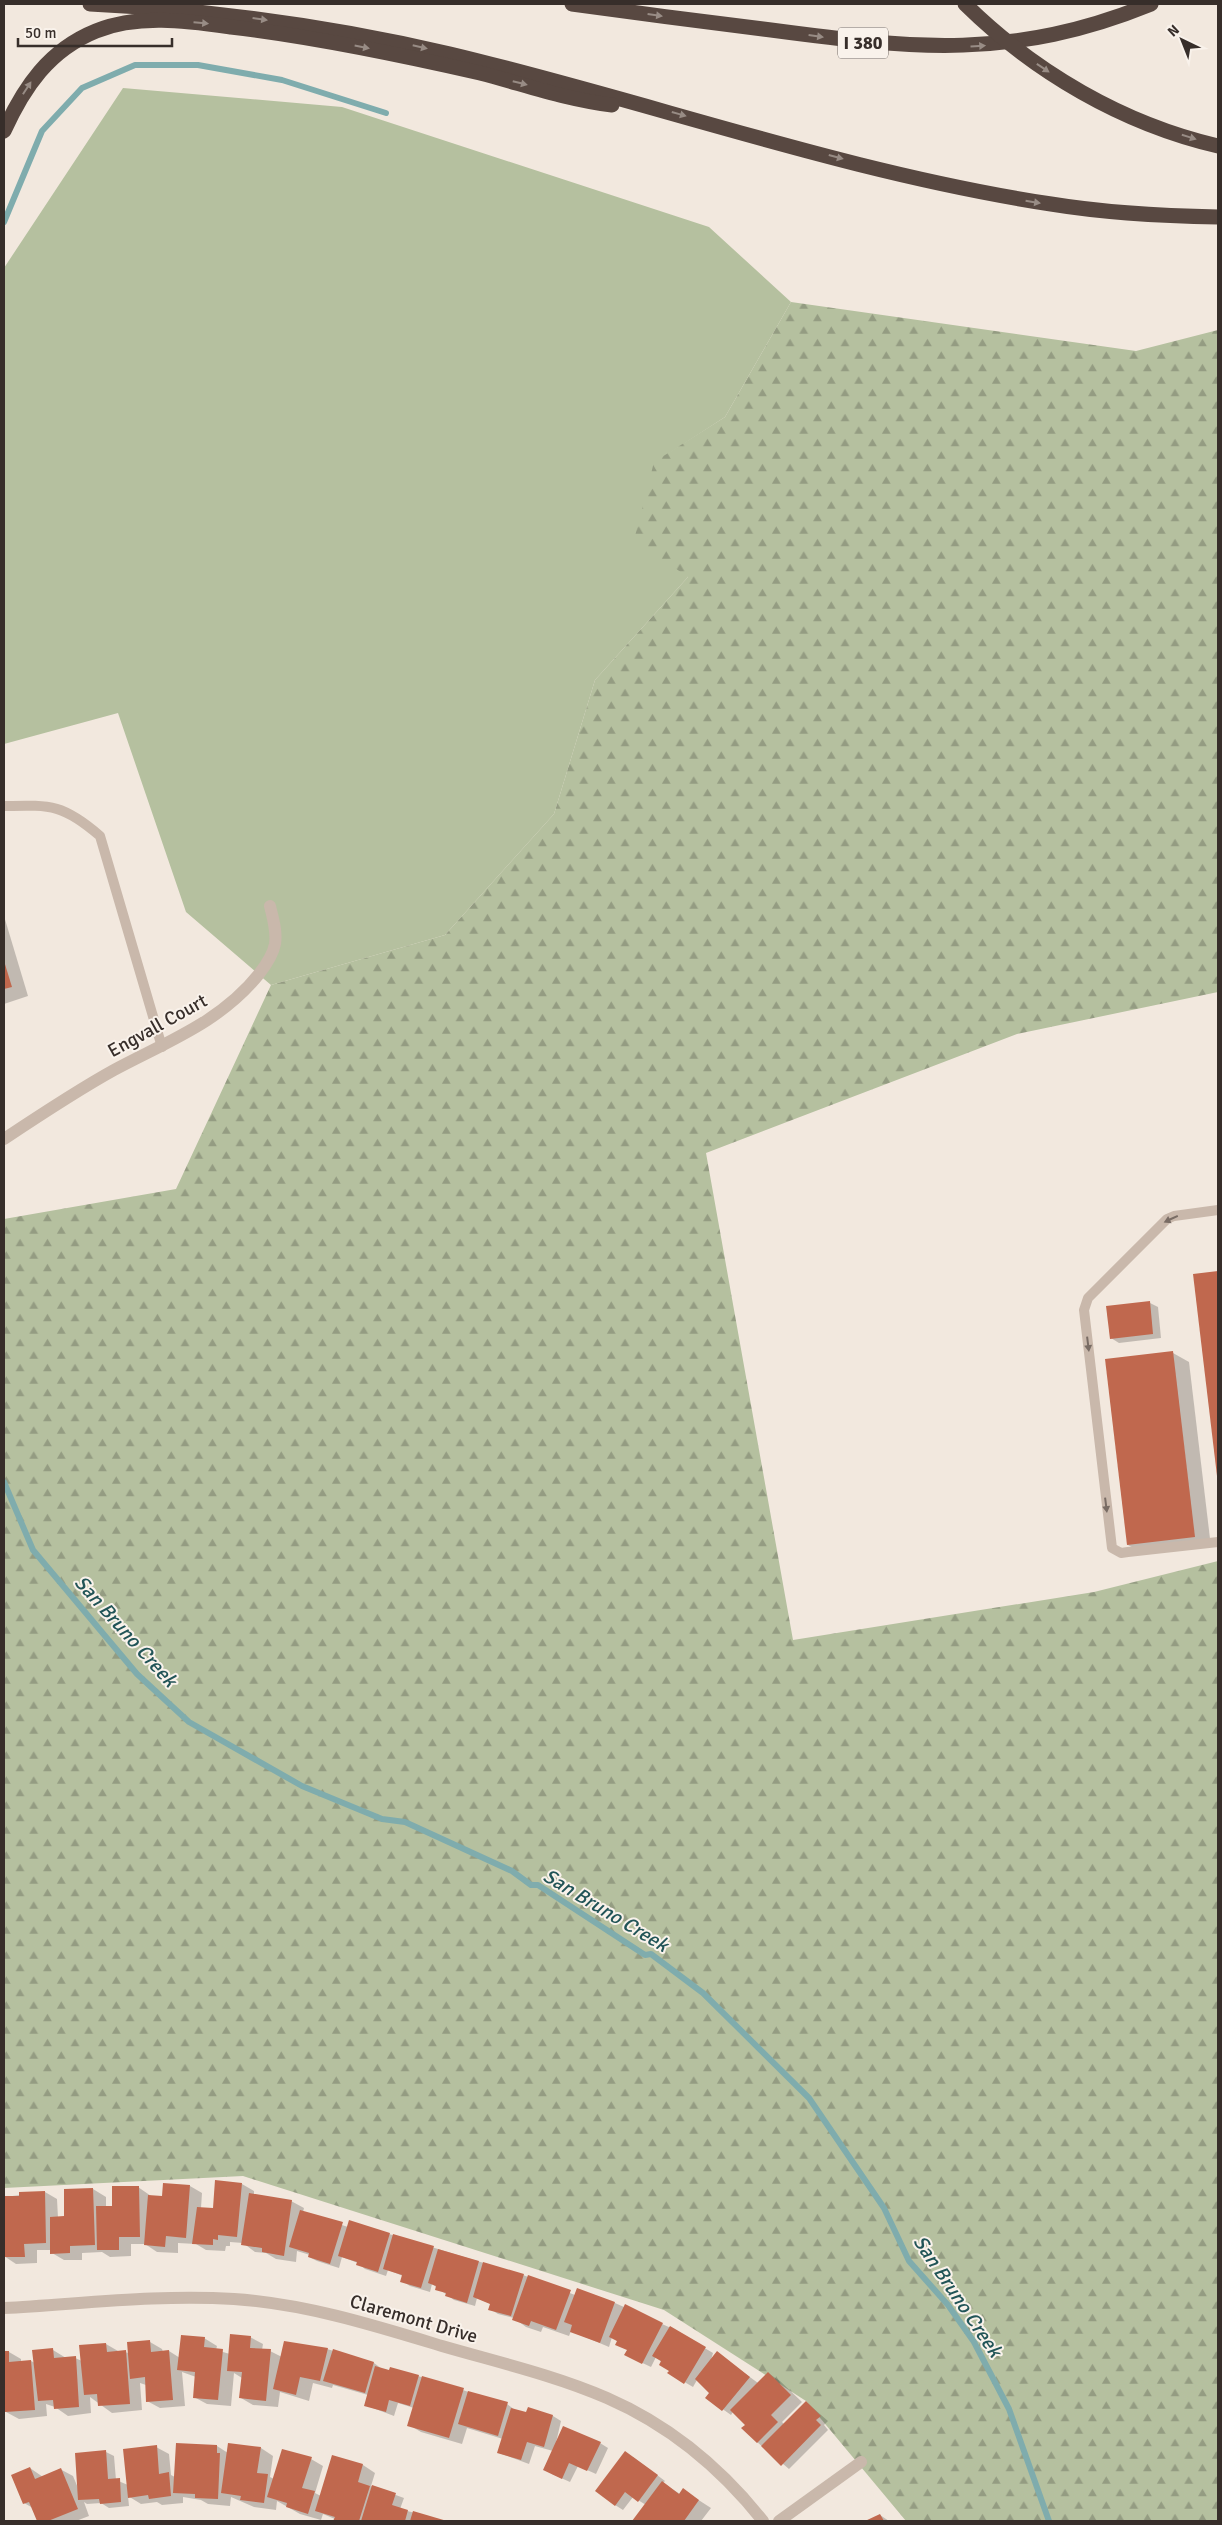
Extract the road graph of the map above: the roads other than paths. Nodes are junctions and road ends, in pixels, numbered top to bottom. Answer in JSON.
{"nodes":[{"id":1,"x":90,"y":4,"type":"edge"},
{"id":2,"x":572,"y":4,"type":"edge"},
{"id":3,"x":965,"y":4,"type":"edge"},
{"id":4,"x":1151,"y":4,"type":"edge"},
{"id":5,"x":660,"y":109,"type":"junction"},
{"id":6,"x":4,"y":131,"type":"edge"},
{"id":7,"x":1218,"y":146,"type":"edge"},
{"id":8,"x":1218,"y":217,"type":"edge"},
{"id":9,"x":4,"y":806,"type":"edge"},
{"id":10,"x":270,"y":906,"type":"dead end"},
{"id":11,"x":162,"y":1047,"type":"junction"},
{"id":12,"x":4,"y":1139,"type":"edge"},
{"id":13,"x":1218,"y":1210,"type":"edge"},
{"id":14,"x":1218,"y":1542,"type":"edge"},
{"id":15,"x":4,"y":2308,"type":"edge"},
{"id":16,"x":861,"y":2462,"type":"dead end"},
{"id":17,"x":763,"y":2521,"type":"edge"},
{"id":18,"x":779,"y":2521,"type":"edge"}],
"edges":[{"from":1,"to":5,"type":"highway","one_way":true},
{"from":2,"to":4,"type":"highway","number":"I 380","one_way":true},
{"from":3,"to":7,"type":"highway","one_way":true,"bridge":true},
{"from":6,"to":5,"type":"highway","one_way":true},
{"from":5,"to":8,"type":"highway","one_way":true},
{"from":9,"to":11,"type":"lane"},
{"from":10,"to":11,"type":"street","name":"Engvall Court"},
{"from":11,"to":12,"type":"street","name":"Engvall Court"},
{"from":13,"to":14,"type":"lane","one_way":true},
{"from":15,"to":17,"type":"street","name":"Claremont Drive"},
{"from":16,"to":18,"type":"street"}]}
